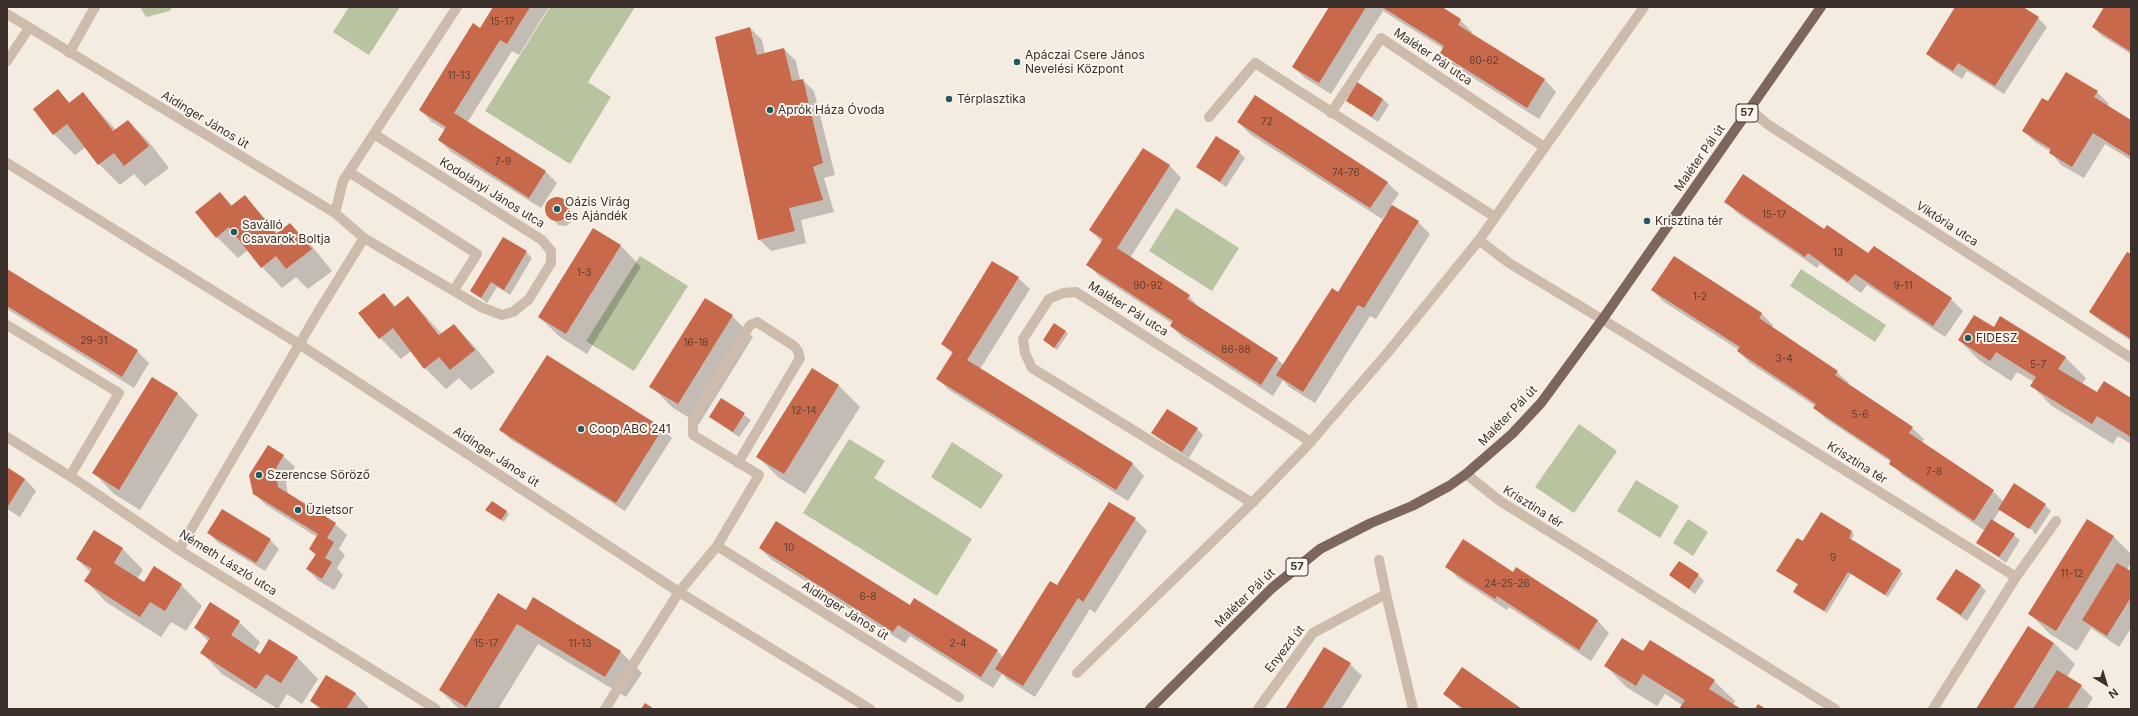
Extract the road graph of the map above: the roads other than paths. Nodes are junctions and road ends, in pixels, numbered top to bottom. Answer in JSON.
{"nodes":[{"id":1,"x":95,"y":7,"type":"edge"},
{"id":2,"x":457,"y":7,"type":"edge"},
{"id":3,"x":1644,"y":7,"type":"edge"},
{"id":4,"x":1821,"y":7,"type":"edge"},
{"id":5,"x":7,"y":14,"type":"edge"},
{"id":6,"x":29,"y":28,"type":"junction"},
{"id":7,"x":69,"y":53,"type":"junction"},
{"id":8,"x":7,"y":61,"type":"edge"},
{"id":9,"x":1750,"y":109,"type":"junction"},
{"id":10,"x":1331,"y":113,"type":"junction"},
{"id":11,"x":1209,"y":117,"type":"dead end"},
{"id":12,"x":374,"y":134,"type":"junction"},
{"id":13,"x":1544,"y":147,"type":"junction"},
{"id":14,"x":7,"y":163,"type":"edge"},
{"id":15,"x":349,"y":172,"type":"junction"},
{"id":16,"x":335,"y":213,"type":"junction"},
{"id":17,"x":1495,"y":217,"type":"junction"},
{"id":18,"x":364,"y":238,"type":"junction"},
{"id":19,"x":1479,"y":240,"type":"junction"},
{"id":20,"x":454,"y":290,"type":"junction"},
{"id":21,"x":513,"y":312,"type":"joint"},
{"id":22,"x":1602,"y":320,"type":"junction"},
{"id":23,"x":7,"y":325,"type":"edge"},
{"id":24,"x":299,"y":344,"type":"junction"},
{"id":25,"x":2131,"y":358,"type":"edge"},
{"id":26,"x":7,"y":437,"type":"edge"},
{"id":27,"x":1311,"y":442,"type":"junction"},
{"id":28,"x":738,"y":463,"type":"junction"},
{"id":29,"x":1466,"y":474,"type":"junction"},
{"id":30,"x":70,"y":476,"type":"junction"},
{"id":31,"x":1252,"y":503,"type":"junction"},
{"id":32,"x":2056,"y":521,"type":"dead end"},
{"id":33,"x":717,"y":546,"type":"junction"},
{"id":34,"x":179,"y":550,"type":"junction"},
{"id":35,"x":1379,"y":560,"type":"dead end"},
{"id":36,"x":2016,"y":577,"type":"junction"},
{"id":37,"x":679,"y":592,"type":"junction"},
{"id":38,"x":1386,"y":594,"type":"junction"},
{"id":39,"x":1077,"y":673,"type":"dead end"},
{"id":40,"x":959,"y":697,"type":"dead end"},
{"id":41,"x":436,"y":709,"type":"edge"},
{"id":42,"x":605,"y":709,"type":"edge"},
{"id":43,"x":870,"y":709,"type":"edge"},
{"id":44,"x":1150,"y":709,"type":"edge"},
{"id":45,"x":1258,"y":709,"type":"edge"},
{"id":46,"x":1413,"y":709,"type":"edge"},
{"id":47,"x":1835,"y":709,"type":"edge"},
{"id":48,"x":1934,"y":709,"type":"edge"}],
"edges":[{"from":1,"to":7,"type":"street"},
{"from":2,"to":12,"type":"street"},
{"from":3,"to":13,"type":"street"},
{"from":4,"to":9,"type":"main road","name":"Maléter Pál út","number":"57"},
{"from":5,"to":6,"type":"street","name":"Aidinger János út"},
{"from":6,"to":7,"type":"street","name":"Aidinger János út"},
{"from":6,"to":8,"type":"street"},
{"from":7,"to":16,"type":"street","name":"Aidinger János út"},
{"from":9,"to":22,"type":"main road","name":"Maléter Pál út","number":"57"},
{"from":9,"to":25,"type":"street","name":"Viktória utca"},
{"from":10,"to":11,"type":"street"},
{"from":10,"to":13,"type":"street","name":"Maléter Pál utca"},
{"from":10,"to":17,"type":"street"},
{"from":12,"to":15,"type":"street"},
{"from":12,"to":21,"type":"street","name":"Kodolányi János utca"},
{"from":13,"to":17,"type":"street"},
{"from":14,"to":24,"type":"street","name":"Aidinger János út"},
{"from":15,"to":16,"type":"street"},
{"from":15,"to":20,"type":"street"},
{"from":16,"to":18,"type":"street","name":"Aidinger János út"},
{"from":17,"to":19,"type":"street"},
{"from":18,"to":20,"type":"street","name":"Aidinger János út"},
{"from":18,"to":24,"type":"street"},
{"from":19,"to":22,"type":"street","name":"Krisztina tér"},
{"from":19,"to":27,"type":"street"},
{"from":20,"to":21,"type":"street","name":"Aidinger János út"},
{"from":22,"to":29,"type":"main road","name":"Maléter Pál út","number":"57"},
{"from":22,"to":36,"type":"street","name":"Krisztina tér"},
{"from":23,"to":30,"type":"street"},
{"from":24,"to":34,"type":"street"},
{"from":24,"to":37,"type":"street","name":"Aidinger János út"},
{"from":26,"to":30,"type":"street","name":"Németh László utca"},
{"from":27,"to":31,"type":"street"},
{"from":27,"to":31,"type":"street","name":"Maléter Pál utca"},
{"from":28,"to":28,"type":"street"},
{"from":28,"to":33,"type":"street"},
{"from":29,"to":44,"type":"main road","name":"Maléter Pál út","number":"57"},
{"from":29,"to":47,"type":"street","name":"Krisztina tér"},
{"from":30,"to":34,"type":"street","name":"Németh László utca"},
{"from":31,"to":39,"type":"street"},
{"from":32,"to":36,"type":"street"},
{"from":33,"to":37,"type":"street"},
{"from":33,"to":40,"type":"street","name":"Aidinger János út"},
{"from":34,"to":41,"type":"street","name":"Németh László utca"},
{"from":35,"to":38,"type":"street"},
{"from":36,"to":48,"type":"street"},
{"from":37,"to":42,"type":"street"},
{"from":37,"to":43,"type":"street","name":"Aidinger János út"},
{"from":38,"to":45,"type":"street","name":"Enyezd út"},
{"from":38,"to":46,"type":"street"}]}
